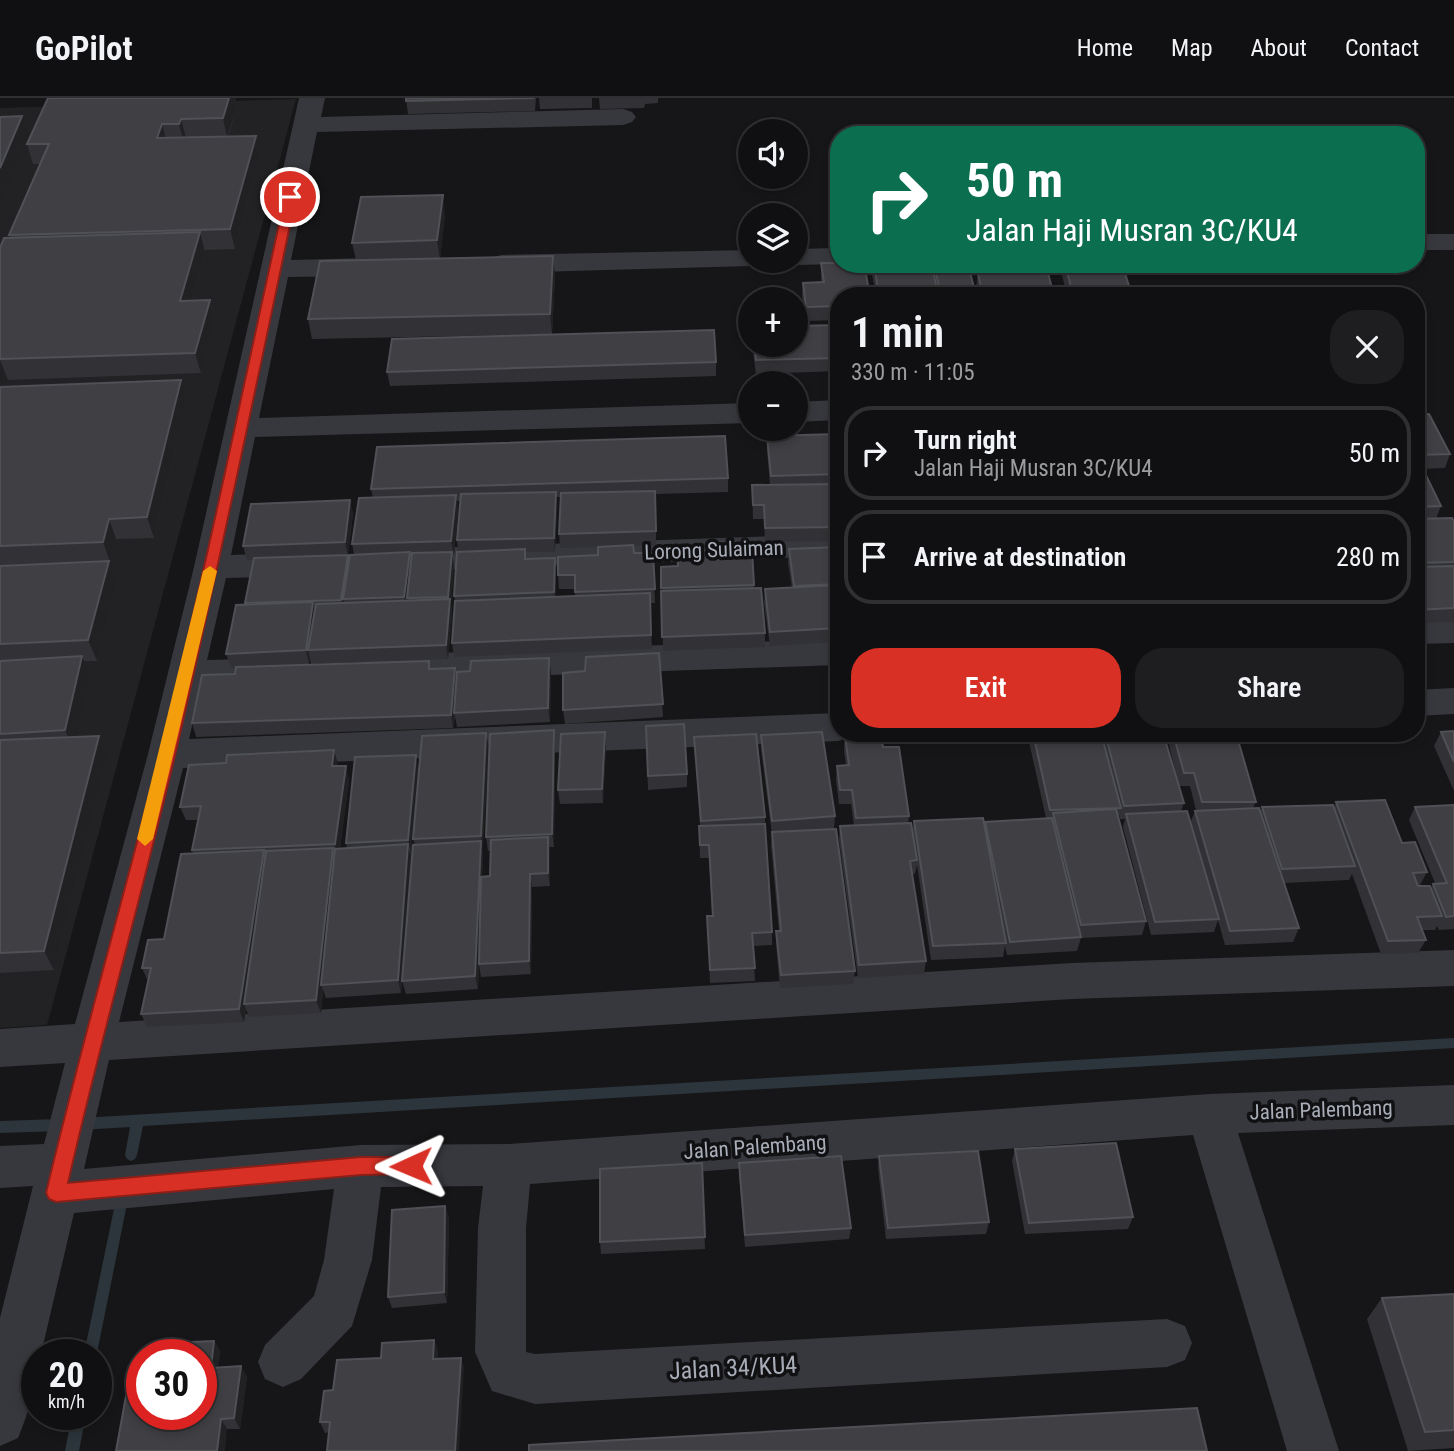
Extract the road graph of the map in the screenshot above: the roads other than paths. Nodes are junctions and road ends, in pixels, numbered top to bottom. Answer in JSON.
{"nodes":[{"id":1,"x":309,"y":111,"type":"edge"},
{"id":2,"x":623,"y":117,"type":"dead end"},
{"id":3,"x":1425,"y":242,"type":"edge"},
{"id":4,"x":1454,"y":242,"type":"edge"},
{"id":5,"x":830,"y":256,"type":"edge"},
{"id":6,"x":808,"y":257,"type":"edge"},
{"id":7,"x":738,"y":258,"type":"edge"},
{"id":8,"x":479,"y":264,"type":"edge"},
{"id":9,"x":397,"y":266,"type":"edge"},
{"id":10,"x":275,"y":269,"type":"junction"},
{"id":11,"x":830,"y":410,"type":"edge"},
{"id":12,"x":808,"y":411,"type":"edge"},
{"id":13,"x":738,"y":413,"type":"edge"},
{"id":14,"x":241,"y":428,"type":"junction"},
{"id":15,"x":830,"y":545,"type":"edge"},
{"id":16,"x":211,"y":567,"type":"junction"},
{"id":17,"x":1454,"y":631,"type":"edge"},
{"id":18,"x":1425,"y":632,"type":"edge"},
{"id":19,"x":830,"y":652,"type":"edge"},
{"id":20,"x":186,"y":674,"type":"junction"},
{"id":21,"x":1454,"y":701,"type":"edge"},
{"id":22,"x":1425,"y":703,"type":"edge"},
{"id":23,"x":830,"y":727,"type":"edge"},
{"id":24,"x":167,"y":754,"type":"junction"},
{"id":25,"x":1454,"y":968,"type":"edge"},
{"id":26,"x":0,"y":1048,"type":"edge"},
{"id":27,"x":90,"y":1048,"type":"junction"},
{"id":28,"x":1454,"y":1105,"type":"edge"},
{"id":29,"x":1209,"y":1114,"type":"junction"},
{"id":30,"x":62,"y":1165,"type":"junction"},
{"id":31,"x":509,"y":1165,"type":"junction"},
{"id":32,"x":361,"y":1166,"type":"junction"},
{"id":33,"x":0,"y":1167,"type":"edge"},
{"id":34,"x":1167,"y":1343,"type":"dead end"},
{"id":35,"x":283,"y":1362,"type":"dead end"},
{"id":36,"x":0,"y":1420,"type":"edge"},
{"id":37,"x":1313,"y":1451,"type":"edge"}],
"edges":[{"from":1,"to":2,"type":"street"},
{"from":1,"to":10,"type":"street"},
{"from":3,"to":4,"type":"street"},
{"from":5,"to":6,"type":"street"},
{"from":7,"to":8,"type":"street"},
{"from":9,"to":10,"type":"street"},
{"from":10,"to":14,"type":"street"},
{"from":11,"to":12,"type":"street"},
{"from":13,"to":14,"type":"street"},
{"from":14,"to":16,"type":"street"},
{"from":15,"to":16,"type":"street","name":"Lorong Sulaiman"},
{"from":16,"to":20,"type":"street"},
{"from":17,"to":18,"type":"street"},
{"from":19,"to":20,"type":"street"},
{"from":20,"to":24,"type":"street"},
{"from":21,"to":22,"type":"street"},
{"from":23,"to":24,"type":"street"},
{"from":24,"to":27,"type":"street"},
{"from":25,"to":27,"type":"street"},
{"from":26,"to":27,"type":"street"},
{"from":27,"to":30,"type":"street"},
{"from":28,"to":29,"type":"street","name":"Jalan Palembang"},
{"from":29,"to":31,"type":"street","name":"Jalan Palembang"},
{"from":29,"to":37,"type":"street"},
{"from":30,"to":32,"type":"street","name":"Jalan Palembang"},
{"from":30,"to":33,"type":"street","name":"Jalan Palembang"},
{"from":30,"to":36,"type":"street"},
{"from":31,"to":32,"type":"street","name":"Jalan Palembang"},
{"from":31,"to":34,"type":"street","name":"Jalan 34/KU4"},
{"from":32,"to":35,"type":"street"}]}
